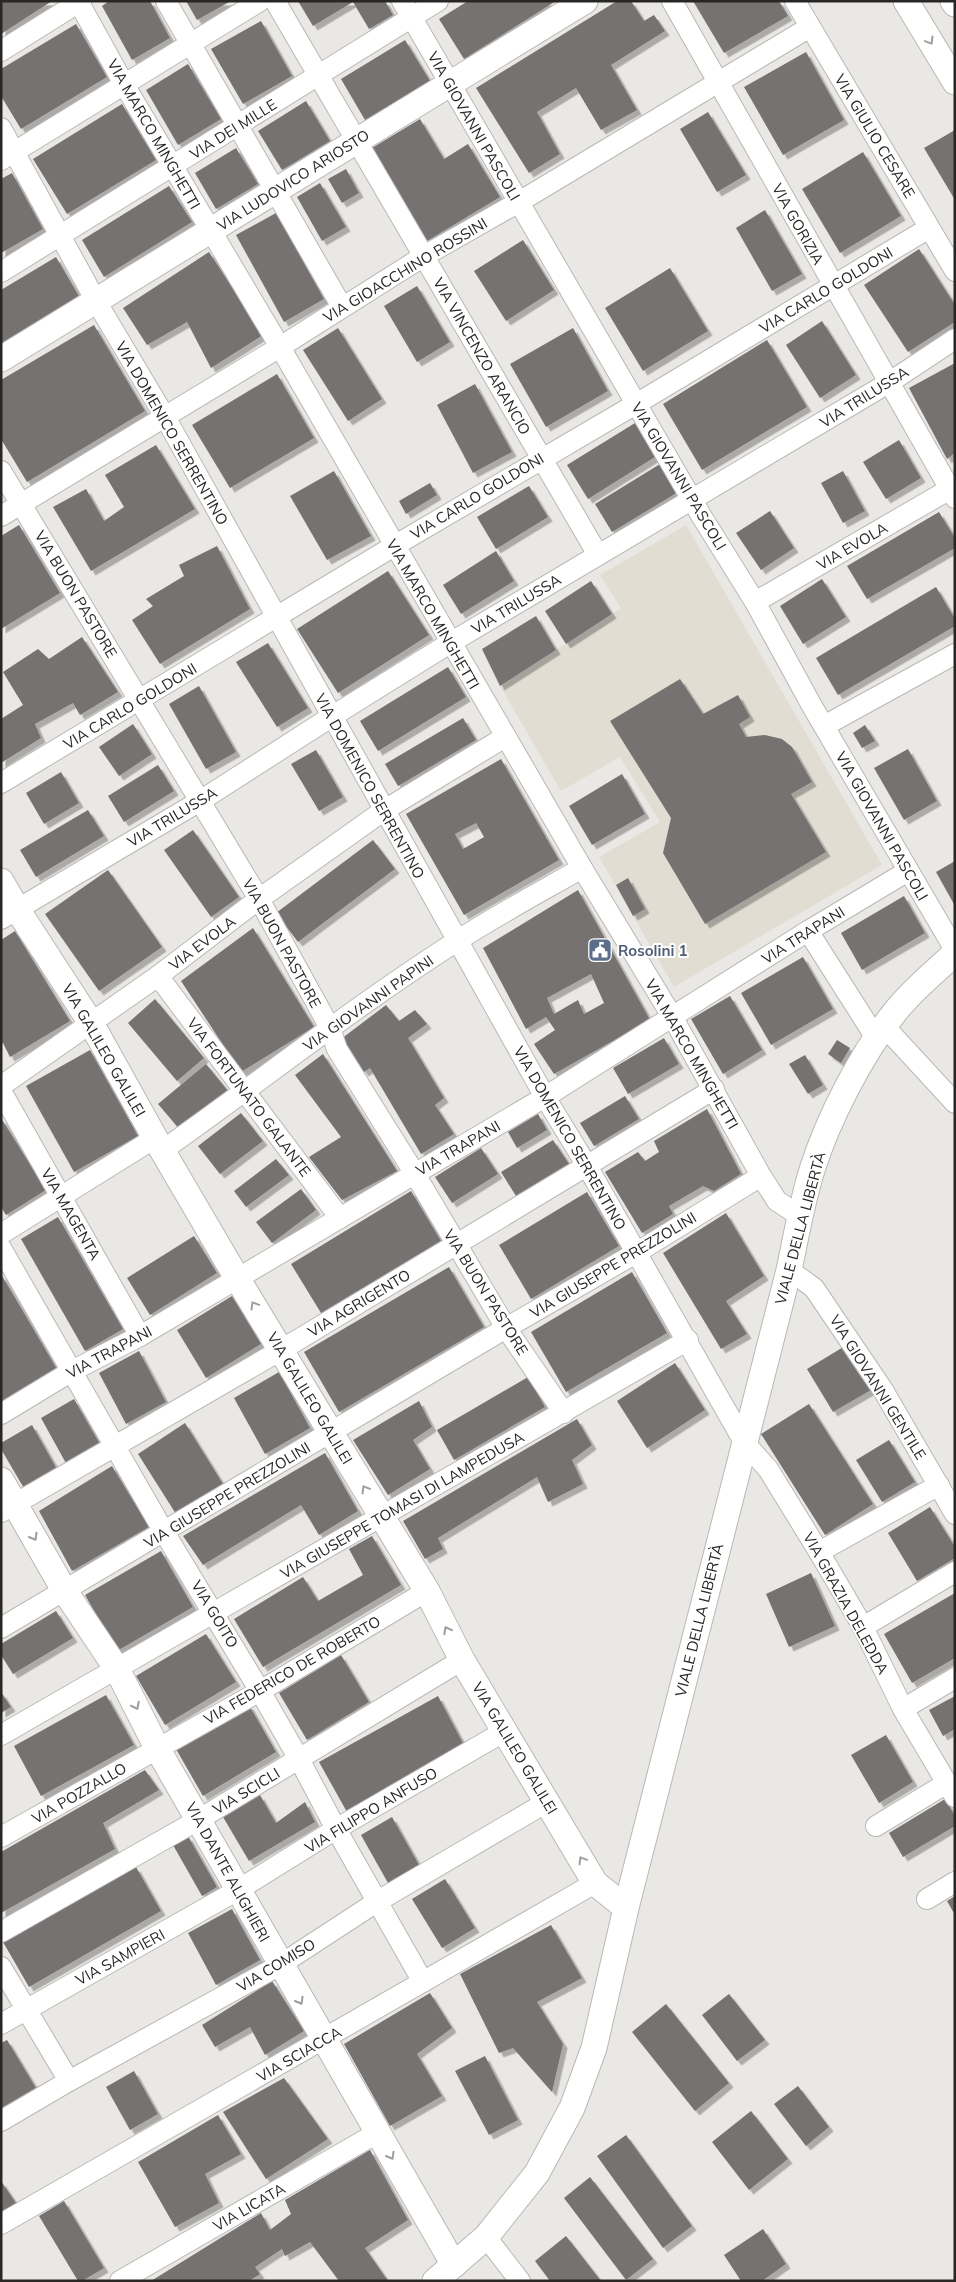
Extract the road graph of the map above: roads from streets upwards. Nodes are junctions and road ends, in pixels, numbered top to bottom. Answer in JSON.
{"nodes":[{"id":1,"x":166,"y":1,"type":"edge"},
{"id":2,"x":260,"y":1,"type":"edge"},
{"id":3,"x":275,"y":1,"type":"edge"},
{"id":4,"x":438,"y":1,"type":"edge"},
{"id":5,"x":585,"y":1,"type":"edge"},
{"id":6,"x":672,"y":1,"type":"edge"},
{"id":7,"x":795,"y":1,"type":"edge"},
{"id":8,"x":906,"y":1,"type":"edge"},
{"id":9,"x":79,"y":2,"type":"edge"},
{"id":10,"x":406,"y":10,"type":"edge"},
{"id":11,"x":810,"y":27,"type":"junction"},
{"id":12,"x":191,"y":45,"type":"junction"},
{"id":13,"x":1,"y":51,"type":"edge"},
{"id":14,"x":318,"y":76,"type":"junction"},
{"id":15,"x":717,"y":82,"type":"junction"},
{"id":16,"x":955,"y":82,"type":"edge"},
{"id":17,"x":450,"y":84,"type":"junction"},
{"id":18,"x":125,"y":86,"type":"junction"},
{"id":19,"x":237,"y":126,"type":"junction"},
{"id":20,"x":1,"y":128,"type":"edge"},
{"id":21,"x":356,"y":140,"type":"junction"},
{"id":22,"x":8,"y":156,"type":"edge"},
{"id":23,"x":172,"y":166,"type":"junction"},
{"id":24,"x":275,"y":191,"type":"junction"},
{"id":25,"x":519,"y":202,"type":"junction"},
{"id":26,"x":929,"y":228,"type":"junction"},
{"id":27,"x":210,"y":231,"type":"junction"},
{"id":28,"x":61,"y":236,"type":"junction"},
{"id":29,"x":424,"y":256,"type":"junction"},
{"id":30,"x":955,"y":271,"type":"edge"},
{"id":31,"x":1,"y":272,"type":"edge"},
{"id":32,"x":833,"y":286,"type":"junction"},
{"id":33,"x":96,"y":301,"type":"junction"},
{"id":34,"x":342,"y":307,"type":"junction"},
{"id":35,"x":955,"y":339,"type":"edge"},
{"id":36,"x":280,"y":347,"type":"junction"},
{"id":37,"x":1,"y":359,"type":"edge"},
{"id":38,"x":890,"y":382,"type":"junction"},
{"id":39,"x":636,"y":404,"type":"junction"},
{"id":40,"x":164,"y":417,"type":"junction"},
{"id":41,"x":542,"y":458,"type":"junction"},
{"id":42,"x":1,"y":471,"type":"edge"},
{"id":43,"x":952,"y":494,"type":"edge"},
{"id":44,"x":693,"y":501,"type":"junction"},
{"id":45,"x":22,"y":504,"type":"junction"},
{"id":46,"x":1,"y":516,"type":"edge"},
{"id":47,"x":394,"y":546,"type":"junction"},
{"id":48,"x":598,"y":555,"type":"junction"},
{"id":49,"x":755,"y":602,"type":"junction"},
{"id":50,"x":276,"y":619,"type":"junction"},
{"id":51,"x":450,"y":643,"type":"junction"},
{"id":52,"x":955,"y":654,"type":"edge"},
{"id":53,"x":139,"y":700,"type":"junction"},
{"id":54,"x":331,"y":717,"type":"junction"},
{"id":55,"x":824,"y":726,"type":"junction"},
{"id":56,"x":505,"y":737,"type":"junction"},
{"id":57,"x":1,"y":783,"type":"edge"},
{"id":58,"x":200,"y":802,"type":"junction"},
{"id":59,"x":383,"y":811,"type":"junction"},
{"id":60,"x":582,"y":868,"type":"junction"},
{"id":61,"x":908,"y":871,"type":"junction"},
{"id":62,"x":1,"y":881,"type":"edge"},
{"id":63,"x":259,"y":899,"type":"junction"},
{"id":64,"x":9,"y":914,"type":"edge"},
{"id":65,"x":808,"y":931,"type":"junction"},
{"id":66,"x":457,"y":940,"type":"junction"},
{"id":67,"x":955,"y":952,"type":"edge"},
{"id":68,"x":158,"y":976,"type":"junction"},
{"id":69,"x":673,"y":1018,"type":"junction"},
{"id":70,"x":91,"y":1023,"type":"junction"},
{"id":71,"x":330,"y":1028,"type":"junction"},
{"id":72,"x":880,"y":1032,"type":"junction"},
{"id":73,"x":1,"y":1086,"type":"edge"},
{"id":74,"x":714,"y":1089,"type":"junction"},
{"id":75,"x":1,"y":1091,"type":"edge"},
{"id":76,"x":245,"y":1092,"type":"junction"},
{"id":77,"x":545,"y":1097,"type":"junction"},
{"id":78,"x":955,"y":1104,"type":"edge"},
{"id":79,"x":159,"y":1144,"type":"junction"},
{"id":80,"x":587,"y":1166,"type":"junction"},
{"id":81,"x":414,"y":1174,"type":"junction"},
{"id":82,"x":761,"y":1176,"type":"junction"},
{"id":83,"x":61,"y":1197,"type":"junction"},
{"id":84,"x":800,"y":1216,"type":"junction"},
{"id":85,"x":340,"y":1218,"type":"junction"},
{"id":86,"x":1,"y":1234,"type":"edge"},
{"id":87,"x":457,"y":1245,"type":"junction"},
{"id":88,"x":1,"y":1248,"type":"edge"},
{"id":89,"x":636,"y":1253,"type":"junction"},
{"id":90,"x":789,"y":1270,"type":"junction"},
{"id":91,"x":237,"y":1278,"type":"junction"},
{"id":92,"x":506,"y":1328,"type":"junction"},
{"id":93,"x":140,"y":1336,"type":"junction"},
{"id":94,"x":688,"y":1340,"type":"junction"},
{"id":95,"x":281,"y":1350,"type":"junction"},
{"id":96,"x":72,"y":1371,"type":"junction"},
{"id":97,"x":564,"y":1413,"type":"junction"},
{"id":98,"x":1,"y":1414,"type":"edge"},
{"id":99,"x":331,"y":1433,"type":"junction"},
{"id":100,"x":744,"y":1442,"type":"junction"},
{"id":101,"x":114,"y":1445,"type":"junction"},
{"id":102,"x":1,"y":1480,"type":"edge"},
{"id":103,"x":939,"y":1485,"type":"junction"},
{"id":104,"x":8,"y":1508,"type":"edge"},
{"id":105,"x":955,"y":1514,"type":"edge"},
{"id":106,"x":382,"y":1516,"type":"junction"},
{"id":107,"x":164,"y":1532,"type":"junction"},
{"id":108,"x":819,"y":1552,"type":"junction"},
{"id":109,"x":955,"y":1572,"type":"edge"},
{"id":110,"x":64,"y":1590,"type":"junction"},
{"id":111,"x":427,"y":1591,"type":"junction"},
{"id":112,"x":214,"y":1611,"type":"junction"},
{"id":113,"x":863,"y":1627,"type":"junction"},
{"id":114,"x":1,"y":1628,"type":"edge"},
{"id":115,"x":462,"y":1660,"type":"junction"},
{"id":116,"x":117,"y":1669,"type":"junction"},
{"id":117,"x":955,"y":1678,"type":"edge"},
{"id":118,"x":260,"y":1691,"type":"junction"},
{"id":119,"x":903,"y":1709,"type":"junction"},
{"id":120,"x":505,"y":1731,"type":"junction"},
{"id":121,"x":1,"y":1735,"type":"edge"},
{"id":122,"x":157,"y":1748,"type":"junction"},
{"id":123,"x":299,"y":1759,"type":"junction"},
{"id":124,"x":951,"y":1790,"type":"edge"},
{"id":125,"x":547,"y":1802,"type":"junction"},
{"id":126,"x":198,"y":1820,"type":"junction"},
{"id":127,"x":876,"y":1826,"type":"dead end"},
{"id":128,"x":336,"y":1829,"type":"junction"},
{"id":129,"x":1,"y":1837,"type":"edge"},
{"id":130,"x":955,"y":1882,"type":"edge"},
{"id":131,"x":596,"y":1883,"type":"junction"},
{"id":132,"x":238,"y":1890,"type":"junction"},
{"id":133,"x":927,"y":1899,"type":"dead end"},
{"id":134,"x":378,"y":1901,"type":"junction"},
{"id":135,"x":626,"y":1908,"type":"junction"},
{"id":136,"x":1,"y":1932,"type":"edge"},
{"id":137,"x":280,"y":1965,"type":"junction"},
{"id":138,"x":1,"y":1967,"type":"edge"},
{"id":139,"x":423,"y":1982,"type":"junction"},
{"id":140,"x":28,"y":2009,"type":"junction"},
{"id":141,"x":1,"y":2024,"type":"edge"},
{"id":142,"x":323,"y":2040,"type":"junction"},
{"id":143,"x":70,"y":2081,"type":"junction"},
{"id":144,"x":1,"y":2121,"type":"edge"},
{"id":145,"x":377,"y":2133,"type":"junction"},
{"id":146,"x":1,"y":2224,"type":"edge"},
{"id":147,"x":486,"y":2237,"type":"junction"},
{"id":148,"x":454,"y":2265,"type":"junction"},
{"id":149,"x":120,"y":2281,"type":"edge"},
{"id":150,"x":435,"y":2281,"type":"edge"},
{"id":151,"x":520,"y":2281,"type":"edge"}],
"edges":[{"from":1,"to":12,"type":"street"},
{"from":2,"to":12,"type":"street"},
{"from":3,"to":14,"type":"street","name":"VIA VINCENZO ARANCIO"},
{"from":4,"to":10,"type":"street","name":"VIA DEI MILLE"},
{"from":5,"to":17,"type":"street","name":"VIA LUDOVICO ARIOSTO"},
{"from":6,"to":15,"type":"street","name":"VIA GORIZIA"},
{"from":7,"to":11,"type":"street","name":"VIA GIULIO CESARE"},
{"from":8,"to":16,"type":"street","one_way":true},
{"from":9,"to":13,"type":"street"},
{"from":9,"to":18,"type":"street","name":"VIA MARCO MINGHETTI"},
{"from":10,"to":14,"type":"street","name":"VIA DEI MILLE"},
{"from":10,"to":17,"type":"street","name":"VIA GIOVANNI PASCOLI"},
{"from":11,"to":15,"type":"street","name":"VIA GIOACCHINO ROSSINI"},
{"from":11,"to":26,"type":"street","name":"VIA GIULIO CESARE"},
{"from":12,"to":18,"type":"street"},
{"from":12,"to":19,"type":"street"},
{"from":14,"to":19,"type":"street","name":"VIA DEI MILLE"},
{"from":14,"to":21,"type":"street","name":"VIA VINCENZO ARANCIO"},
{"from":15,"to":25,"type":"street","name":"VIA GIOACCHINO ROSSINI"},
{"from":15,"to":32,"type":"street","name":"VIA GORIZIA"},
{"from":17,"to":21,"type":"street","name":"VIA LUDOVICO ARIOSTO"},
{"from":17,"to":25,"type":"street","name":"VIA GIOVANNI PASCOLI"},
{"from":18,"to":22,"type":"street"},
{"from":18,"to":23,"type":"street","name":"VIA MARCO MINGHETTI"},
{"from":19,"to":23,"type":"street","name":"VIA DEI MILLE"},
{"from":19,"to":24,"type":"street"},
{"from":20,"to":22,"type":"street","name":"VIA DOMENICO SERRENTINO"},
{"from":21,"to":24,"type":"street","name":"VIA LUDOVICO ARIOSTO"},
{"from":21,"to":29,"type":"street","name":"VIA VINCENZO ARANCIO"},
{"from":22,"to":28,"type":"street","name":"VIA DOMENICO SERRENTINO"},
{"from":23,"to":27,"type":"street","name":"VIA MARCO MINGHETTI"},
{"from":23,"to":28,"type":"street","name":"VIA DEI MILLE"},
{"from":24,"to":27,"type":"street","name":"VIA LUDOVICO ARIOSTO"},
{"from":24,"to":34,"type":"street"},
{"from":25,"to":29,"type":"street","name":"VIA GIOACCHINO ROSSINI"},
{"from":25,"to":39,"type":"street","name":"VIA GIOVANNI PASCOLI"},
{"from":26,"to":30,"type":"street","name":"VIA GIULIO CESARE"},
{"from":26,"to":32,"type":"street","name":"VIA CARLO GOLDONI"},
{"from":27,"to":33,"type":"street","name":"VIA LUDOVICO ARIOSTO"},
{"from":27,"to":36,"type":"street","name":"VIA MARCO MINGHETTI"},
{"from":28,"to":31,"type":"street","name":"VIA DEI MILLE"},
{"from":28,"to":33,"type":"street","name":"VIA DOMENICO SERRENTINO"},
{"from":29,"to":34,"type":"street","name":"VIA GIOACCHINO ROSSINI"},
{"from":29,"to":41,"type":"street","name":"VIA VINCENZO ARANCIO"},
{"from":32,"to":38,"type":"street","name":"VIA GORIZIA"},
{"from":32,"to":39,"type":"street","name":"VIA CARLO GOLDONI"},
{"from":33,"to":37,"type":"street","name":"VIA LUDOVICO ARIOSTO"},
{"from":33,"to":40,"type":"street","name":"VIA DOMENICO SERRENTINO"},
{"from":34,"to":36,"type":"street","name":"VIA GIOACCHINO ROSSINI"},
{"from":35,"to":38,"type":"street","name":"VIA TRILUSSA"},
{"from":36,"to":40,"type":"street","name":"VIA GIOACCHINO ROSSINI"},
{"from":36,"to":47,"type":"street","name":"VIA MARCO MINGHETTI"},
{"from":38,"to":43,"type":"street","name":"VIA GORIZIA"},
{"from":38,"to":44,"type":"street","name":"VIA TRILUSSA"},
{"from":39,"to":41,"type":"street","name":"VIA CARLO GOLDONI"},
{"from":39,"to":44,"type":"street","name":"VIA GIOVANNI PASCOLI"},
{"from":40,"to":45,"type":"street","name":"VIA GIOACCHINO ROSSINI"},
{"from":40,"to":50,"type":"street","name":"VIA DOMENICO SERRENTINO"},
{"from":41,"to":47,"type":"street","name":"VIA CARLO GOLDONI"},
{"from":41,"to":48,"type":"street","name":"VIA VINCENZO ARANCIO"},
{"from":42,"to":45,"type":"street","name":"VIA BUON PASTORE"},
{"from":43,"to":49,"type":"street","name":"VIA EVOLA"},
{"from":44,"to":48,"type":"street","name":"VIA TRILUSSA"},
{"from":44,"to":49,"type":"street","name":"VIA GIOVANNI PASCOLI"},
{"from":45,"to":46,"type":"street","name":"VIA GIOACCHINO ROSSINI"},
{"from":45,"to":53,"type":"street","name":"VIA BUON PASTORE"},
{"from":47,"to":50,"type":"street","name":"VIA CARLO GOLDONI"},
{"from":47,"to":51,"type":"street","name":"VIA MARCO MINGHETTI"},
{"from":48,"to":51,"type":"street","name":"VIA TRILUSSA"},
{"from":49,"to":55,"type":"street","name":"VIA GIOVANNI PASCOLI"},
{"from":50,"to":53,"type":"street","name":"VIA CARLO GOLDONI"},
{"from":50,"to":54,"type":"street","name":"VIA DOMENICO SERRENTINO"},
{"from":51,"to":54,"type":"street","name":"VIA TRILUSSA"},
{"from":51,"to":56,"type":"street","name":"VIA MARCO MINGHETTI"},
{"from":52,"to":55,"type":"street"},
{"from":53,"to":57,"type":"street","name":"VIA CARLO GOLDONI"},
{"from":53,"to":58,"type":"street","name":"VIA BUON PASTORE"},
{"from":54,"to":58,"type":"street","name":"VIA TRILUSSA"},
{"from":54,"to":59,"type":"street","name":"VIA DOMENICO SERRENTINO"},
{"from":55,"to":61,"type":"street","name":"VIA GIOVANNI PASCOLI"},
{"from":56,"to":59,"type":"street","name":"VIA EVOLA"},
{"from":56,"to":60,"type":"street","name":"VIA MARCO MINGHETTI"},
{"from":58,"to":63,"type":"street","name":"VIA BUON PASTORE"},
{"from":58,"to":64,"type":"street","name":"VIA TRILUSSA"},
{"from":59,"to":63,"type":"street","name":"VIA EVOLA"},
{"from":59,"to":66,"type":"street","name":"VIA DOMENICO SERRENTINO"},
{"from":60,"to":66,"type":"street","name":"VIA GIOVANNI PAPINI"},
{"from":60,"to":69,"type":"street","name":"VIA MARCO MINGHETTI"},
{"from":61,"to":65,"type":"street","name":"VIA TRAPANI"},
{"from":61,"to":67,"type":"street","name":"VIA GIOVANNI PASCOLI"},
{"from":62,"to":64,"type":"street","name":"VIA GALILEO GALILEI"},
{"from":63,"to":68,"type":"street","name":"VIA EVOLA"},
{"from":63,"to":71,"type":"street","name":"VIA BUON PASTORE"},
{"from":64,"to":70,"type":"street","name":"VIA GALILEO GALILEI"},
{"from":65,"to":69,"type":"street","name":"VIA TRAPANI"},
{"from":65,"to":72,"type":"street"},
{"from":66,"to":71,"type":"street","name":"VIA GIOVANNI PAPINI"},
{"from":66,"to":77,"type":"street","name":"VIA DOMENICO SERRENTINO"},
{"from":67,"to":72,"type":"street","name":"VIALE DELLA LIBERTÀ"},
{"from":68,"to":70,"type":"street","name":"VIA EVOLA"},
{"from":68,"to":76,"type":"street","name":"VIA FORTUNATO GALANTE"},
{"from":69,"to":74,"type":"street","name":"VIA MARCO MINGHETTI"},
{"from":69,"to":77,"type":"street","name":"VIA TRAPANI"},
{"from":70,"to":73,"type":"street","name":"VIA EVOLA"},
{"from":70,"to":79,"type":"street","name":"VIA GALILEO GALILEI"},
{"from":71,"to":76,"type":"street","name":"VIA GIOVANNI PAPINI"},
{"from":71,"to":81,"type":"street","name":"VIA BUON PASTORE"},
{"from":72,"to":78,"type":"street"},
{"from":72,"to":84,"type":"street","name":"VIALE DELLA LIBERTÀ"},
{"from":74,"to":80,"type":"street","name":"VIA AGRIGENTO"},
{"from":74,"to":82,"type":"street","name":"VIA MARCO MINGHETTI"},
{"from":75,"to":83,"type":"street","name":"VIA MAGENTA"},
{"from":76,"to":79,"type":"street","name":"VIA GIOVANNI PAPINI"},
{"from":76,"to":85,"type":"street","name":"VIA FORTUNATO GALANTE"},
{"from":77,"to":80,"type":"street","name":"VIA DOMENICO SERRENTINO"},
{"from":77,"to":81,"type":"street","name":"VIA TRAPANI"},
{"from":79,"to":83,"type":"street","name":"VIA GIOVANNI PAPINI"},
{"from":79,"to":91,"type":"street","name":"VIA GALILEO GALILEI"},
{"from":80,"to":87,"type":"street","name":"VIA AGRIGENTO"},
{"from":80,"to":89,"type":"street","name":"VIA DOMENICO SERRENTINO"},
{"from":81,"to":85,"type":"street","name":"VIA TRAPANI"},
{"from":81,"to":87,"type":"street","name":"VIA BUON PASTORE"},
{"from":82,"to":84,"type":"street","name":"VIA MARCO MINGHETTI"},
{"from":82,"to":89,"type":"street","name":"VIA GIUSEPPE PREZZOLINI"},
{"from":83,"to":86,"type":"street","name":"VIA GIOVANNI PAPINI"},
{"from":83,"to":93,"type":"street","name":"VIA MAGENTA"},
{"from":84,"to":90,"type":"street","name":"VIALE DELLA LIBERTÀ"},
{"from":85,"to":91,"type":"street","name":"VIA TRAPANI"},
{"from":87,"to":92,"type":"street","name":"VIA BUON PASTORE"},
{"from":87,"to":95,"type":"street","name":"VIA AGRIGENTO"},
{"from":88,"to":96,"type":"street","name":"VIA GOITO"},
{"from":89,"to":92,"type":"street","name":"VIA GIUSEPPE PREZZOLINI"},
{"from":89,"to":94,"type":"street","name":"VIA DOMENICO SERRENTINO"},
{"from":90,"to":100,"type":"street","name":"VIALE DELLA LIBERTÀ"},
{"from":90,"to":103,"type":"street","name":"VIA GIOVANNI GENTILE"},
{"from":91,"to":93,"type":"street","name":"VIA TRAPANI"},
{"from":95,"to":91,"type":"street","name":"VIA GALILEO GALILEI","one_way":true},
{"from":92,"to":97,"type":"street","name":"VIA BUON PASTORE"},
{"from":92,"to":99,"type":"street","name":"VIA GIUSEPPE PREZZOLINI"},
{"from":93,"to":96,"type":"street","name":"VIA TRAPANI"},
{"from":94,"to":97,"type":"street","name":"VIA GIUSEPPE TOMASI DI LAMPEDUSA"},
{"from":94,"to":100,"type":"street","name":"VIA DOMENICO SERRENTINO"},
{"from":95,"to":99,"type":"street","name":"VIA GALILEO GALILEI"},
{"from":95,"to":101,"type":"street","name":"VIA AGRIGENTO"},
{"from":96,"to":98,"type":"street","name":"VIA TRAPANI"},
{"from":96,"to":101,"type":"street","name":"VIA GOITO"},
{"from":97,"to":106,"type":"street","name":"VIA GIUSEPPE TOMASI DI LAMPEDUSA"},
{"from":106,"to":99,"type":"street","name":"VIA GALILEO GALILEI","one_way":true},
{"from":99,"to":107,"type":"street","name":"VIA GIUSEPPE PREZZOLINI"},
{"from":100,"to":108,"type":"street","name":"VIA GRAZIA DELEDDA"},
{"from":100,"to":135,"type":"street","name":"VIALE DELLA LIBERTÀ"},
{"from":101,"to":104,"type":"street","name":"VIA AGRIGENTO"},
{"from":101,"to":107,"type":"street","name":"VIA GOITO"},
{"from":102,"to":104,"type":"street","name":"VIA DANTE ALIGHIERI"},
{"from":103,"to":105,"type":"street","name":"VIA GIOVANNI GENTILE"},
{"from":103,"to":108,"type":"street"},
{"from":104,"to":110,"type":"street","name":"VIA DANTE ALIGHIERI","one_way":true},
{"from":106,"to":111,"type":"street","name":"VIA GALILEO GALILEI"},
{"from":106,"to":112,"type":"street","name":"VIA GIUSEPPE TOMASI DI LAMPEDUSA"},
{"from":107,"to":110,"type":"street","name":"VIA GIUSEPPE PREZZOLINI"},
{"from":107,"to":112,"type":"street","name":"VIA GOITO"},
{"from":108,"to":113,"type":"street","name":"VIA GRAZIA DELEDDA"},
{"from":109,"to":113,"type":"street"},
{"from":110,"to":114,"type":"street","name":"VIA GIUSEPPE PREZZOLINI"},
{"from":110,"to":116,"type":"street","name":"VIA DANTE ALIGHIERI"},
{"from":115,"to":111,"type":"street","name":"VIA GALILEO GALILEI","one_way":true},
{"from":111,"to":118,"type":"street","name":"VIA FEDERICO DE ROBERTO"},
{"from":112,"to":116,"type":"street","name":"VIA GIUSEPPE TOMASI DI LAMPEDUSA"},
{"from":112,"to":118,"type":"street","name":"VIA GOITO"},
{"from":113,"to":119,"type":"street","name":"VIA GRAZIA DELEDDA"},
{"from":115,"to":120,"type":"street","name":"VIA GALILEO GALILEI"},
{"from":115,"to":123,"type":"street","name":"VIA SCICLI"},
{"from":116,"to":121,"type":"street","name":"VIA GIUSEPPE TOMASI DI LAMPEDUSA"},
{"from":116,"to":122,"type":"street","name":"VIA DANTE ALIGHIERI","one_way":true},
{"from":117,"to":119,"type":"street"},
{"from":118,"to":122,"type":"street","name":"VIA FEDERICO DE ROBERTO"},
{"from":118,"to":123,"type":"street","name":"VIA GOITO"},
{"from":119,"to":124,"type":"street","name":"VIA GRAZIA DELEDDA"},
{"from":120,"to":125,"type":"street","name":"VIA GALILEO GALILEI"},
{"from":120,"to":128,"type":"street","name":"VIA FILIPPO ANFUSO"},
{"from":122,"to":126,"type":"street","name":"VIA DANTE ALIGHIERI"},
{"from":122,"to":129,"type":"street","name":"VIA POZZALLO"},
{"from":123,"to":126,"type":"street","name":"VIA SCICLI"},
{"from":123,"to":128,"type":"street","name":"VIA GOITO"},
{"from":124,"to":127,"type":"street"},
{"from":131,"to":125,"type":"street","name":"VIA GALILEO GALILEI","one_way":true},
{"from":125,"to":134,"type":"street","name":"VIA COMISO"},
{"from":126,"to":132,"type":"street","name":"VIA DANTE ALIGHIERI"},
{"from":126,"to":136,"type":"street","name":"VIA SCICLI"},
{"from":128,"to":132,"type":"street","name":"VIA FILIPPO ANFUSO"},
{"from":128,"to":134,"type":"street","name":"VIA GOITO"},
{"from":130,"to":133,"type":"street"},
{"from":131,"to":135,"type":"street","name":"VIA GALILEO GALILEI"},
{"from":131,"to":139,"type":"street","name":"VIA SCIACCA"},
{"from":132,"to":137,"type":"street","name":"VIA DANTE ALIGHIERI"},
{"from":132,"to":140,"type":"street","name":"VIA SAMPIERI"},
{"from":134,"to":137,"type":"street","name":"VIA COMISO"},
{"from":134,"to":139,"type":"street","name":"VIA GOITO"},
{"from":135,"to":147,"type":"street","name":"VIALE DELLA LIBERTÀ"},
{"from":137,"to":142,"type":"street","name":"VIA DANTE ALIGHIERI","one_way":true},
{"from":137,"to":143,"type":"street","name":"VIA COMISO"},
{"from":138,"to":140,"type":"street"},
{"from":139,"to":142,"type":"street","name":"VIA SCIACCA"},
{"from":140,"to":141,"type":"street","name":"VIA SAMPIERI"},
{"from":140,"to":143,"type":"street"},
{"from":142,"to":145,"type":"street","name":"VIA DANTE ALIGHIERI"},
{"from":142,"to":146,"type":"street","name":"VIA SCIACCA"},
{"from":143,"to":144,"type":"street","name":"VIA COMISO"},
{"from":145,"to":148,"type":"street","name":"VIA DANTE ALIGHIERI","one_way":true},
{"from":145,"to":149,"type":"street","name":"VIA LICATA"},
{"from":147,"to":148,"type":"street","name":"VIALE DELLA LIBERTÀ"},
{"from":147,"to":151,"type":"street"},
{"from":148,"to":150,"type":"street","name":"VIALE DELLA LIBERTÀ"}]}
